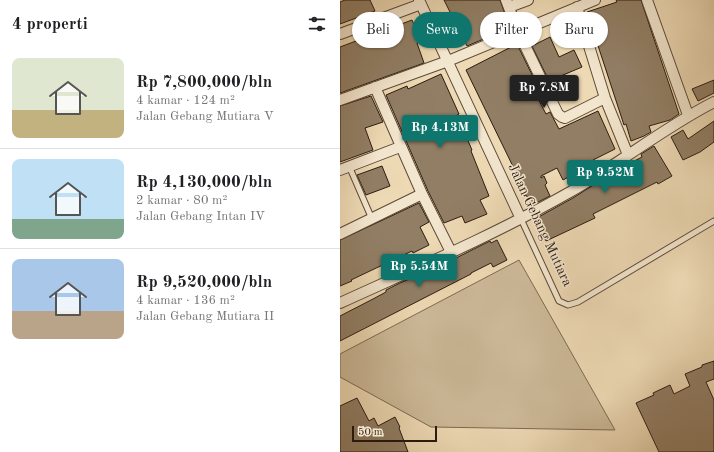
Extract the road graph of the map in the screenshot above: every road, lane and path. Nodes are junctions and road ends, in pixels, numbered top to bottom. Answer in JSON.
{"nodes":[{"id":1,"x":528,"y":0,"type":"edge"},
{"id":2,"x":595,"y":0,"type":"edge"},
{"id":3,"x":647,"y":0,"type":"edge"},
{"id":4,"x":420,"y":2,"type":"edge"},
{"id":5,"x":507,"y":3,"type":"edge"},
{"id":6,"x":577,"y":7,"type":"junction"},
{"id":7,"x":542,"y":21,"type":"edge"},
{"id":8,"x":340,"y":34,"type":"edge"},
{"id":9,"x":480,"y":47,"type":"edge"},
{"id":10,"x":526,"y":48,"type":"edge"},
{"id":11,"x":448,"y":61,"type":"junction"},
{"id":12,"x":375,"y":87,"type":"junction"},
{"id":13,"x":605,"y":98,"type":"junction"},
{"id":14,"x":340,"y":100,"type":"edge"},
{"id":15,"x":714,"y":102,"type":"edge"},
{"id":16,"x":688,"y":115,"type":"junction"},
{"id":17,"x":400,"y":147,"type":"junction"},
{"id":18,"x":628,"y":155,"type":"junction"},
{"id":19,"x":344,"y":168,"type":"edge"},
{"id":20,"x":422,"y":194,"type":"junction"},
{"id":21,"x":372,"y":219,"type":"junction"},
{"id":22,"x":521,"y":219,"type":"junction"},
{"id":23,"x":714,"y":221,"type":"edge"},
{"id":24,"x":340,"y":234,"type":"edge"},
{"id":25,"x":451,"y":252,"type":"junction"},
{"id":26,"x":340,"y":303,"type":"edge"}],
"edges":[{"from":1,"to":5,"type":"street"},
{"from":2,"to":6,"type":"street"},
{"from":3,"to":16,"type":"street"},
{"from":4,"to":8,"type":"street"},
{"from":4,"to":11,"type":"street","name":"Jalan Gebang Mutiara"},
{"from":6,"to":7,"type":"street"},
{"from":6,"to":13,"type":"street"},
{"from":9,"to":11,"type":"street"},
{"from":10,"to":13,"type":"street"},
{"from":11,"to":12,"type":"street"},
{"from":11,"to":22,"type":"street","name":"Jalan Gebang Mutiara"},
{"from":12,"to":14,"type":"street"},
{"from":12,"to":17,"type":"street"},
{"from":13,"to":18,"type":"street"},
{"from":15,"to":16,"type":"street"},
{"from":16,"to":18,"type":"street"},
{"from":17,"to":19,"type":"street"},
{"from":17,"to":20,"type":"street"},
{"from":18,"to":22,"type":"street"},
{"from":19,"to":21,"type":"lane"},
{"from":20,"to":21,"type":"street"},
{"from":20,"to":25,"type":"street"},
{"from":21,"to":24,"type":"street"},
{"from":22,"to":23,"type":"lane","name":"Jalan Gebang Mutiara"},
{"from":22,"to":25,"type":"street"},
{"from":25,"to":26,"type":"street"}]}
